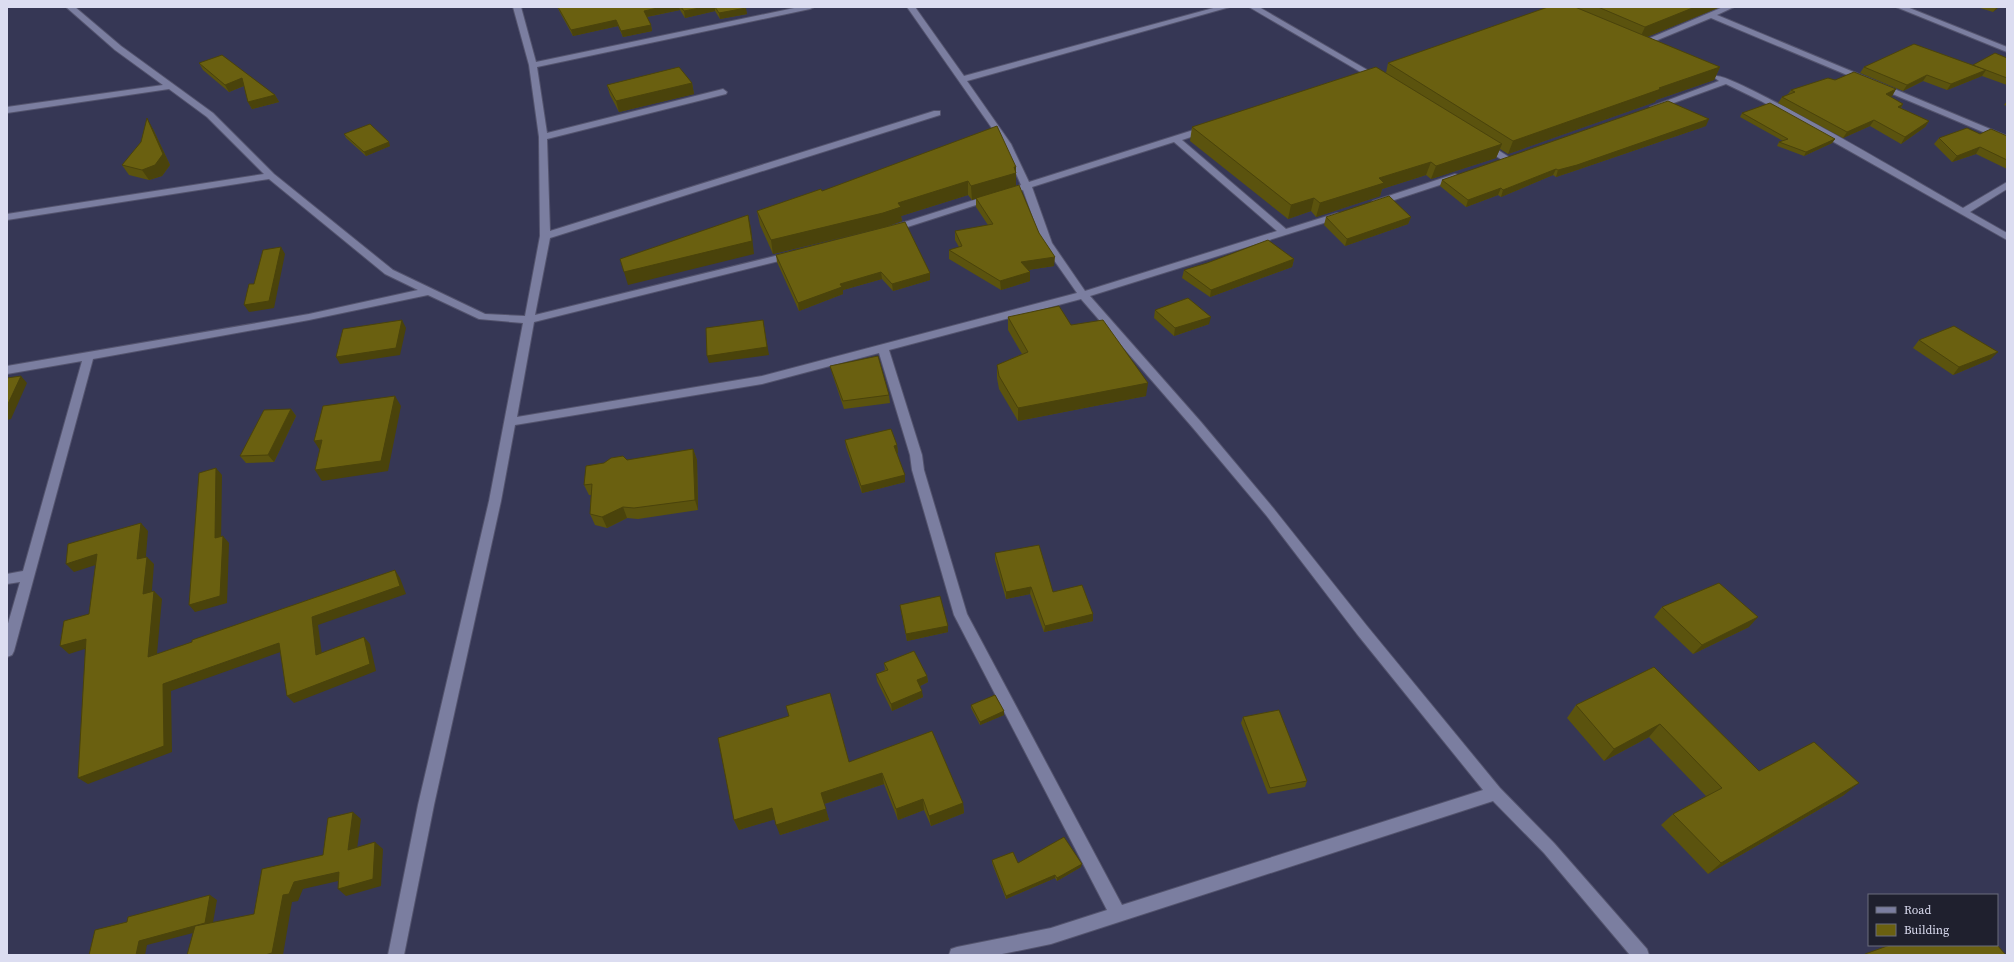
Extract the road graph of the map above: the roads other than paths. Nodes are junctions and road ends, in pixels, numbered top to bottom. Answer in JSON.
{"nodes":[{"id":1,"x":70,"y":7,"type":"edge"},
{"id":2,"x":517,"y":7,"type":"edge"},
{"id":3,"x":810,"y":7,"type":"edge"},
{"id":4,"x":911,"y":7,"type":"edge"},
{"id":5,"x":1226,"y":7,"type":"edge"},
{"id":6,"x":1253,"y":7,"type":"edge"},
{"id":7,"x":1730,"y":7,"type":"edge"},
{"id":8,"x":1900,"y":7,"type":"edge"},
{"id":9,"x":1711,"y":15,"type":"junction"},
{"id":10,"x":1654,"y":50,"type":"edge"},
{"id":11,"x":2007,"y":50,"type":"edge"},
{"id":12,"x":533,"y":65,"type":"junction"},
{"id":13,"x":1387,"y":70,"type":"dead end"},
{"id":14,"x":1708,"y":72,"type":"edge"},
{"id":15,"x":1372,"y":75,"type":"junction"},
{"id":16,"x":963,"y":79,"type":"junction"},
{"id":17,"x":1357,"y":80,"type":"edge"},
{"id":18,"x":1727,"y":81,"type":"junction"},
{"id":19,"x":1385,"y":83,"type":"edge"},
{"id":20,"x":170,"y":86,"type":"junction"},
{"id":21,"x":723,"y":92,"type":"dead end"},
{"id":22,"x":7,"y":110,"type":"edge"},
{"id":23,"x":1646,"y":110,"type":"edge"},
{"id":24,"x":937,"y":113,"type":"dead end"},
{"id":25,"x":1214,"y":126,"type":"edge"},
{"id":26,"x":543,"y":137,"type":"junction"},
{"id":27,"x":1176,"y":138,"type":"junction"},
{"id":28,"x":1473,"y":138,"type":"edge"},
{"id":29,"x":2007,"y":139,"type":"edge"},
{"id":30,"x":1492,"y":164,"type":"edge"},
{"id":31,"x":1462,"y":174,"type":"edge"},
{"id":32,"x":271,"y":176,"type":"junction"},
{"id":33,"x":2007,"y":184,"type":"edge"},
{"id":34,"x":1027,"y":187,"type":"junction"},
{"id":35,"x":1365,"y":206,"type":"edge"},
{"id":36,"x":1350,"y":211,"type":"edge"},
{"id":37,"x":1963,"y":212,"type":"junction"},
{"id":38,"x":7,"y":217,"type":"edge"},
{"id":39,"x":880,"y":232,"type":"edge"},
{"id":40,"x":1285,"y":233,"type":"junction"},
{"id":41,"x":545,"y":236,"type":"junction"},
{"id":42,"x":2007,"y":237,"type":"edge"},
{"id":43,"x":804,"y":251,"type":"edge"},
{"id":44,"x":428,"y":291,"type":"junction"},
{"id":45,"x":1083,"y":295,"type":"junction"},
{"id":46,"x":528,"y":320,"type":"junction"},
{"id":47,"x":883,"y":348,"type":"junction"},
{"id":48,"x":88,"y":357,"type":"junction"},
{"id":49,"x":7,"y":370,"type":"edge"},
{"id":50,"x":509,"y":422,"type":"junction"},
{"id":51,"x":28,"y":575,"type":"junction"},
{"id":52,"x":7,"y":579,"type":"edge"},
{"id":53,"x":7,"y":651,"type":"edge"},
{"id":54,"x":1495,"y":793,"type":"junction"},
{"id":55,"x":1118,"y":914,"type":"junction"},
{"id":56,"x":396,"y":955,"type":"edge"},
{"id":57,"x":957,"y":955,"type":"edge"},
{"id":58,"x":1640,"y":955,"type":"edge"}],
"edges":[{"from":1,"to":20,"type":"street"},
{"from":2,"to":12,"type":"street"},
{"from":3,"to":12,"type":"street"},
{"from":4,"to":16,"type":"street"},
{"from":5,"to":16,"type":"street"},
{"from":6,"to":15,"type":"street"},
{"from":7,"to":9,"type":"street"},
{"from":8,"to":11,"type":"street"},
{"from":9,"to":10,"type":"street"},
{"from":9,"to":29,"type":"street"},
{"from":12,"to":26,"type":"street"},
{"from":13,"to":15,"type":"street"},
{"from":14,"to":18,"type":"street"},
{"from":15,"to":17,"type":"street"},
{"from":15,"to":19,"type":"street"},
{"from":16,"to":34,"type":"street"},
{"from":18,"to":23,"type":"street"},
{"from":18,"to":37,"type":"street"},
{"from":20,"to":22,"type":"street"},
{"from":20,"to":32,"type":"street"},
{"from":21,"to":26,"type":"street"},
{"from":24,"to":41,"type":"street"},
{"from":25,"to":27,"type":"street"},
{"from":26,"to":41,"type":"street"},
{"from":27,"to":34,"type":"street"},
{"from":27,"to":40,"type":"street"},
{"from":28,"to":30,"type":"street"},
{"from":31,"to":35,"type":"street"},
{"from":32,"to":38,"type":"street"},
{"from":32,"to":44,"type":"street"},
{"from":33,"to":37,"type":"street"},
{"from":34,"to":39,"type":"street"},
{"from":34,"to":45,"type":"street"},
{"from":36,"to":40,"type":"street"},
{"from":37,"to":42,"type":"street"},
{"from":40,"to":45,"type":"street"},
{"from":41,"to":46,"type":"street"},
{"from":43,"to":46,"type":"street"},
{"from":44,"to":46,"type":"street"},
{"from":44,"to":48,"type":"street"},
{"from":45,"to":47,"type":"street"},
{"from":45,"to":54,"type":"street"},
{"from":46,"to":50,"type":"street"},
{"from":47,"to":50,"type":"street"},
{"from":47,"to":55,"type":"street"},
{"from":48,"to":49,"type":"street"},
{"from":48,"to":51,"type":"street"},
{"from":50,"to":56,"type":"street"},
{"from":51,"to":52,"type":"street"},
{"from":51,"to":53,"type":"street"},
{"from":54,"to":55,"type":"street"},
{"from":54,"to":58,"type":"street"},
{"from":55,"to":57,"type":"street"}]}
